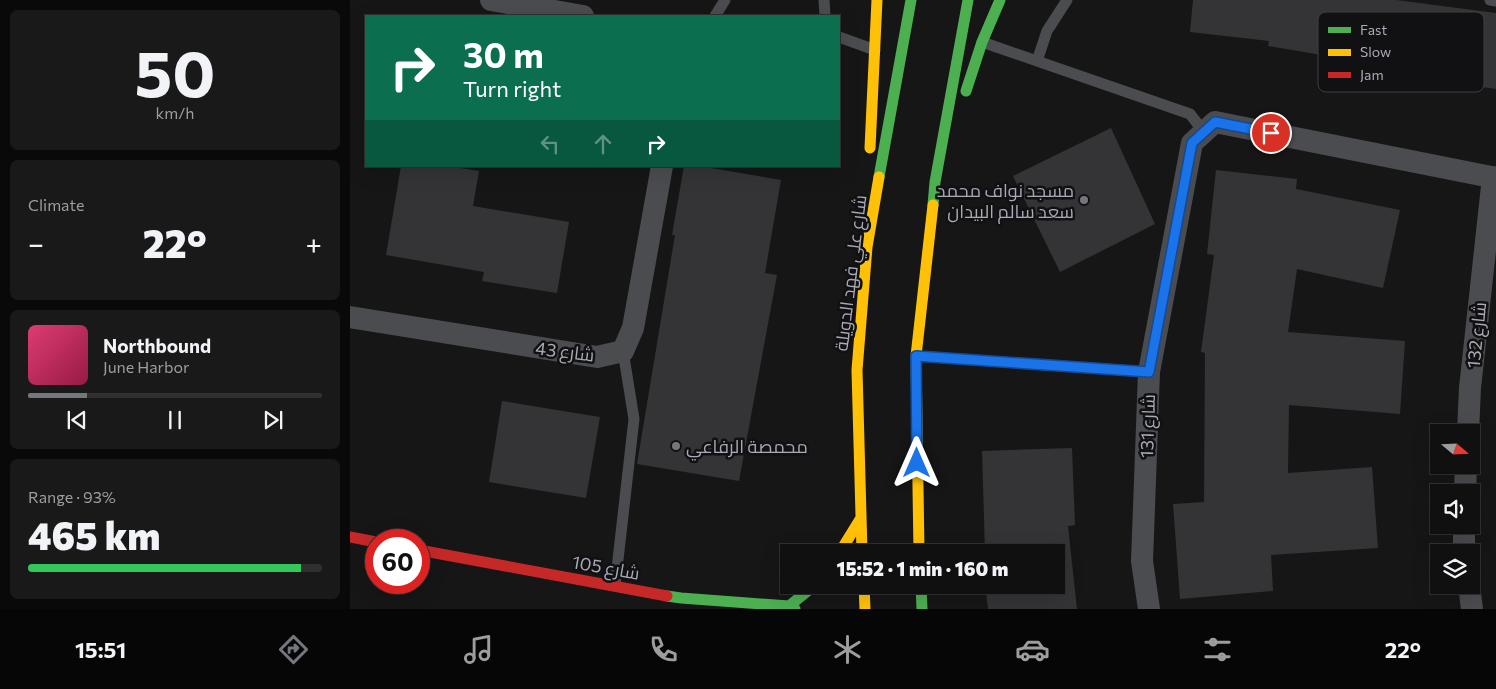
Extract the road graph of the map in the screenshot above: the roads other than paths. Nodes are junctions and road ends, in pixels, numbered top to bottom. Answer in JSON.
{"nodes":[{"id":1,"x":491,"y":0,"type":"edge"},
{"id":2,"x":725,"y":0,"type":"edge"},
{"id":3,"x":824,"y":0,"type":"edge"},
{"id":4,"x":877,"y":0,"type":"edge"},
{"id":5,"x":911,"y":0,"type":"edge"},
{"id":6,"x":968,"y":0,"type":"edge"},
{"id":7,"x":1000,"y":0,"type":"edge"},
{"id":8,"x":1067,"y":0,"type":"edge"},
{"id":9,"x":1490,"y":0,"type":"edge"},
{"id":10,"x":1496,"y":1,"type":"edge"},
{"id":11,"x":577,"y":15,"type":"edge"},
{"id":12,"x":716,"y":15,"type":"edge"},
{"id":13,"x":825,"y":15,"type":"edge"},
{"id":14,"x":840,"y":37,"type":"edge"},
{"id":15,"x":982,"y":42,"type":"junction"},
{"id":16,"x":875,"y":50,"type":"junction"},
{"id":17,"x":1036,"y":61,"type":"junction"},
{"id":18,"x":1204,"y":132,"type":"junction"},
{"id":19,"x":662,"y":167,"type":"edge"},
{"id":20,"x":1494,"y":177,"type":"edge"},
{"id":21,"x":935,"y":182,"type":"junction"},
{"id":22,"x":867,"y":246,"type":"junction"},
{"id":23,"x":350,"y":317,"type":"edge"},
{"id":24,"x":624,"y":351,"type":"junction"},
{"id":25,"x":916,"y":356,"type":"junction"},
{"id":26,"x":1149,"y":372,"type":"junction"},
{"id":27,"x":1468,"y":424,"type":"edge"},
{"id":28,"x":861,"y":518,"type":"junction"},
{"id":29,"x":350,"y":537,"type":"edge"},
{"id":30,"x":365,"y":540,"type":"edge"},
{"id":31,"x":845,"y":544,"type":"edge"},
{"id":32,"x":862,"y":544,"type":"edge"},
{"id":33,"x":919,"y":544,"type":"edge"},
{"id":34,"x":430,"y":552,"type":"edge"},
{"id":35,"x":615,"y":586,"type":"junction"},
{"id":36,"x":806,"y":594,"type":"edge"},
{"id":37,"x":864,"y":594,"type":"edge"},
{"id":38,"x":921,"y":594,"type":"edge"},
{"id":39,"x":1470,"y":594,"type":"edge"},
{"id":40,"x":680,"y":604,"type":"edge"},
{"id":41,"x":792,"y":608,"type":"edge"},
{"id":42,"x":865,"y":609,"type":"edge"},
{"id":43,"x":922,"y":609,"type":"edge"},
{"id":44,"x":1149,"y":609,"type":"edge"},
{"id":45,"x":1472,"y":609,"type":"edge"}],
"edges":[{"from":1,"to":11,"type":"street"},
{"from":2,"to":12,"type":"lane"},
{"from":3,"to":13,"type":"lane"},
{"from":4,"to":16,"type":"main road"},
{"from":5,"to":22,"type":"main road","name":"شارع علي فهد الدويلة"},
{"from":6,"to":21,"type":"main road"},
{"from":7,"to":15,"type":"main road"},
{"from":8,"to":17,"type":"lane"},
{"from":9,"to":10,"type":"lane"},
{"from":14,"to":16,"type":"lane"},
{"from":15,"to":17,"type":"lane"},
{"from":15,"to":21,"type":"main road"},
{"from":16,"to":22,"type":"main road"},
{"from":17,"to":18,"type":"lane"},
{"from":18,"to":20,"type":"street"},
{"from":18,"to":26,"type":"street","name":"شارع 131"},
{"from":19,"to":24,"type":"street"},
{"from":20,"to":27,"type":"street","name":"شارع 132"},
{"from":21,"to":25,"type":"main road"},
{"from":22,"to":28,"type":"main road","name":"شارع علي فهد الدويلة"},
{"from":23,"to":24,"type":"street","name":"شارع 43"},
{"from":24,"to":35,"type":"lane"},
{"from":25,"to":26,"type":"lane"},
{"from":25,"to":33,"type":"main road"},
{"from":26,"to":44,"type":"street","name":"شارع 131"},
{"from":28,"to":31,"type":"main road"},
{"from":28,"to":32,"type":"main road","name":"شارع علي فهد الدويلة"},
{"from":29,"to":30,"type":"main road"},
{"from":34,"to":35,"type":"main road","name":"شارع 105"},
{"from":35,"to":40,"type":"main road","name":"شارع 105"},
{"from":36,"to":41,"type":"main road","name":"شارع 105"},
{"from":37,"to":42,"type":"main road"},
{"from":38,"to":43,"type":"main road"},
{"from":39,"to":45,"type":"street"},
{"from":40,"to":41,"type":"main road","name":"شارع 105"}]}
